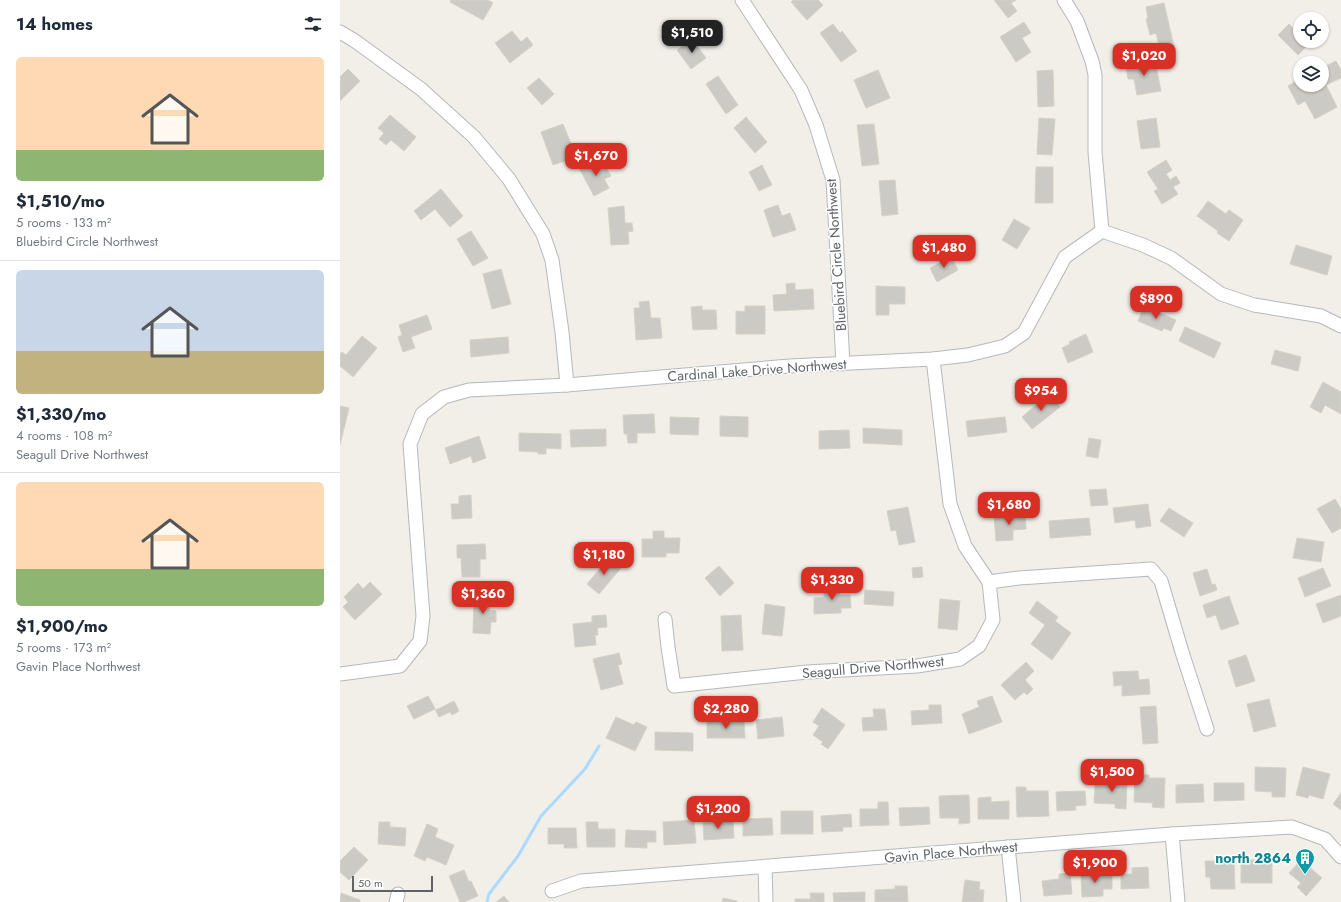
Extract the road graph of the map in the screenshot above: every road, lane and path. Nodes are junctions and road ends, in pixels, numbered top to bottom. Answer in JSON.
{"nodes":[{"id":1,"x":742,"y":0,"type":"edge"},
{"id":2,"x":1064,"y":0,"type":"edge"},
{"id":3,"x":340,"y":32,"type":"edge"},
{"id":4,"x":1102,"y":231,"type":"junction"},
{"id":5,"x":1341,"y":326,"type":"edge"},
{"id":6,"x":934,"y":359,"type":"junction"},
{"id":7,"x":843,"y":364,"type":"junction"},
{"id":8,"x":567,"y":385,"type":"junction"},
{"id":9,"x":989,"y":582,"type":"junction"},
{"id":10,"x":665,"y":619,"type":"dead end"},
{"id":11,"x":340,"y":674,"type":"edge"},
{"id":12,"x":1207,"y":729,"type":"dead end"},
{"id":13,"x":1172,"y":834,"type":"junction"},
{"id":14,"x":1008,"y":847,"type":"junction"},
{"id":15,"x":1341,"y":857,"type":"edge"},
{"id":16,"x":765,"y":866,"type":"junction"},
{"id":17,"x":552,"y":891,"type":"dead end"},
{"id":18,"x":766,"y":902,"type":"edge"},
{"id":19,"x":1014,"y":902,"type":"edge"},
{"id":20,"x":1178,"y":902,"type":"edge"}],
"edges":[{"from":1,"to":7,"type":"street","name":"Bluebird Circle Northwest"},
{"from":2,"to":4,"type":"street"},
{"from":3,"to":8,"type":"street"},
{"from":4,"to":5,"type":"street"},
{"from":4,"to":6,"type":"street","name":"Cardinal Lake Drive Northwest"},
{"from":6,"to":7,"type":"street","name":"Cardinal Lake Drive Northwest"},
{"from":6,"to":9,"type":"street","name":"Seagull Drive Northwest"},
{"from":7,"to":8,"type":"street","name":"Cardinal Lake Drive Northwest"},
{"from":8,"to":11,"type":"street","name":"Cardinal Lake Drive Northwest"},
{"from":9,"to":10,"type":"street","name":"Seagull Drive Northwest"},
{"from":9,"to":12,"type":"street"},
{"from":13,"to":14,"type":"street","name":"Gavin Place Northwest"},
{"from":13,"to":15,"type":"street","name":"Gavin Place Northwest"},
{"from":13,"to":20,"type":"street"},
{"from":14,"to":16,"type":"street","name":"Gavin Place Northwest"},
{"from":14,"to":19,"type":"street"},
{"from":16,"to":17,"type":"street","name":"Gavin Place Northwest"},
{"from":16,"to":18,"type":"street"}]}
